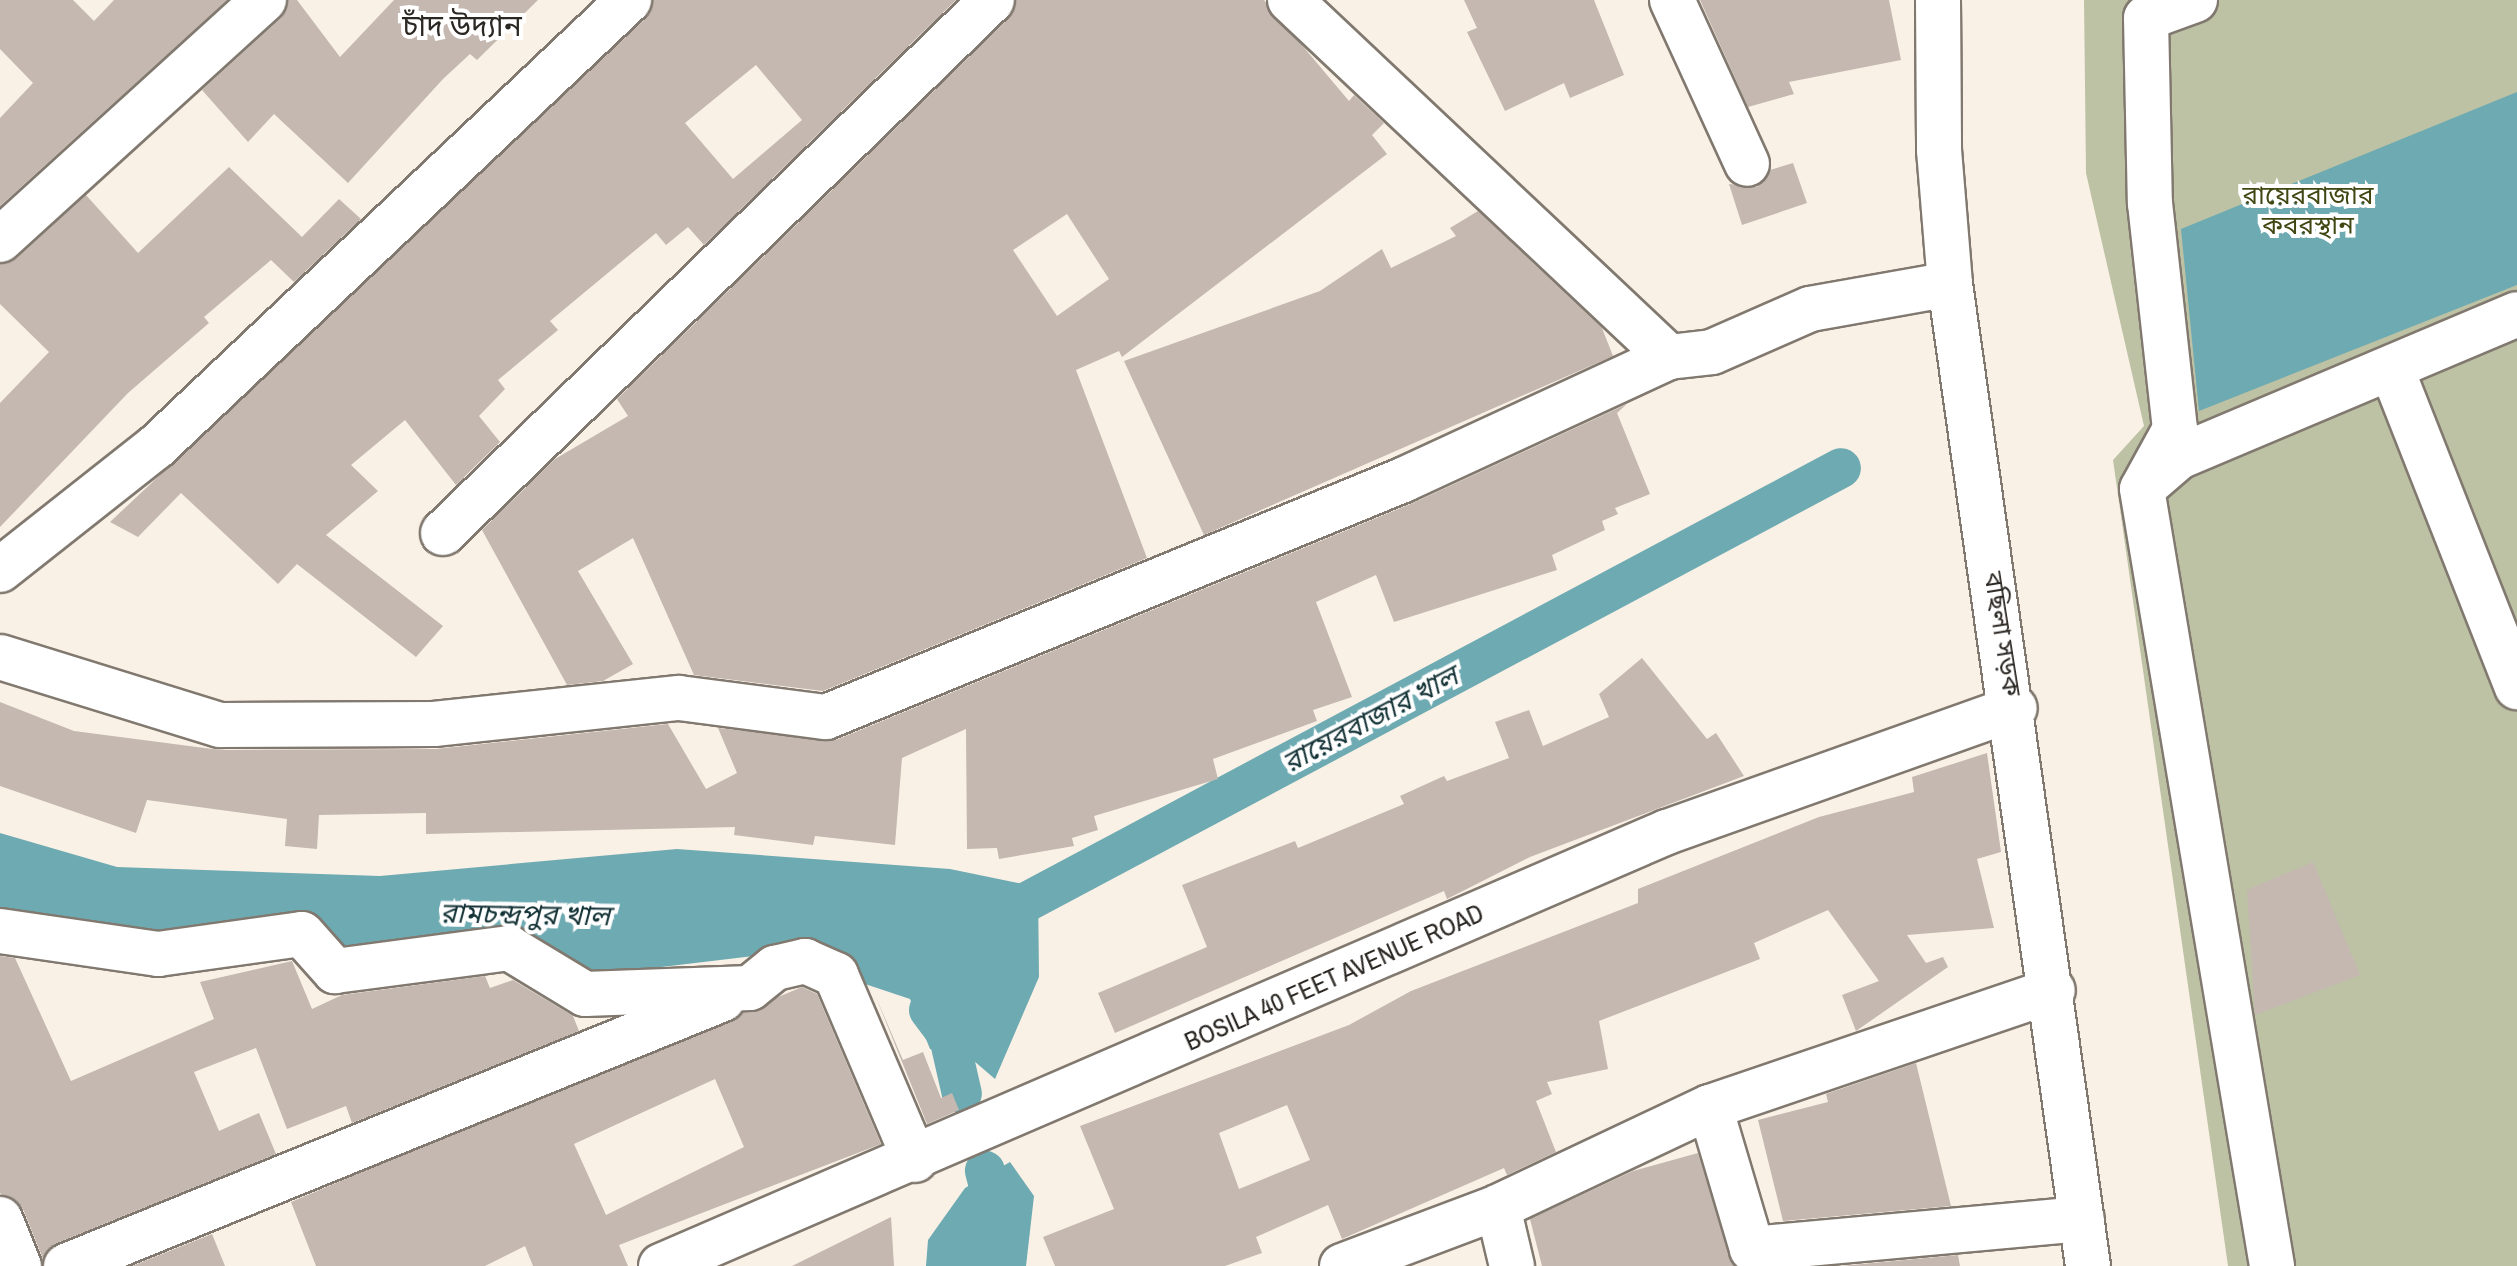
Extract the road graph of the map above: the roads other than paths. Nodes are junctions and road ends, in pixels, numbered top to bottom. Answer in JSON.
{"nodes":[{"id":1,"x":264,"y":0,"type":"edge"},
{"id":2,"x":629,"y":0,"type":"edge"},
{"id":3,"x":992,"y":0,"type":"edge"},
{"id":4,"x":1290,"y":0,"type":"edge"},
{"id":5,"x":1672,"y":0,"type":"edge"},
{"id":6,"x":1938,"y":0,"type":"edge"},
{"id":7,"x":2195,"y":0,"type":"edge"},
{"id":8,"x":1747,"y":164,"type":"dead end"},
{"id":9,"x":0,"y":240,"type":"edge"},
{"id":10,"x":1950,"y":284,"type":"junction"},
{"id":11,"x":2517,"y":314,"type":"edge"},
{"id":12,"x":1669,"y":357,"type":"junction"},
{"id":13,"x":2392,"y":370,"type":"junction"},
{"id":14,"x":2142,"y":489,"type":"junction"},
{"id":15,"x":443,"y":533,"type":"dead end"},
{"id":16,"x":0,"y":570,"type":"edge"},
{"id":17,"x":0,"y":657,"type":"edge"},
{"id":18,"x":2517,"y":687,"type":"edge"},
{"id":19,"x":2015,"y":708,"type":"junction"},
{"id":20,"x":0,"y":931,"type":"edge"},
{"id":21,"x":750,"y":988,"type":"junction"},
{"id":22,"x":2053,"y":990,"type":"junction"},
{"id":23,"x":1710,"y":1107,"type":"junction"},
{"id":24,"x":915,"y":1160,"type":"junction"},
{"id":25,"x":1498,"y":1207,"type":"junction"},
{"id":26,"x":0,"y":1219,"type":"edge"},
{"id":27,"x":2082,"y":1219,"type":"junction"},
{"id":28,"x":1754,"y":1258,"type":"edge"},
{"id":29,"x":19,"y":1266,"type":"edge"},
{"id":30,"x":66,"y":1266,"type":"edge"},
{"id":31,"x":661,"y":1266,"type":"edge"},
{"id":32,"x":1342,"y":1266,"type":"edge"},
{"id":33,"x":1512,"y":1266,"type":"edge"},
{"id":34,"x":2088,"y":1266,"type":"edge"},
{"id":35,"x":2272,"y":1266,"type":"edge"}],
"edges":[{"from":1,"to":9,"type":"street"},
{"from":2,"to":16,"type":"street"},
{"from":3,"to":15,"type":"street"},
{"from":4,"to":12,"type":"street"},
{"from":5,"to":8,"type":"street"},
{"from":6,"to":10,"type":"street","name":"বছিলা সড়ক"},
{"from":7,"to":14,"type":"street"},
{"from":10,"to":12,"type":"street"},
{"from":10,"to":19,"type":"street","name":"বছিলা সড়ক"},
{"from":11,"to":13,"type":"street"},
{"from":12,"to":17,"type":"street"},
{"from":13,"to":14,"type":"street"},
{"from":13,"to":18,"type":"street"},
{"from":14,"to":35,"type":"street"},
{"from":19,"to":22,"type":"street","name":"বছিলা সড়ক"},
{"from":19,"to":24,"type":"street","name":"BOSILA 40 FEET AVENUE ROAD"},
{"from":20,"to":21,"type":"street"},
{"from":21,"to":24,"type":"street"},
{"from":21,"to":30,"type":"street"},
{"from":22,"to":23,"type":"street"},
{"from":22,"to":27,"type":"street","name":"বছিলা সড়ক"},
{"from":23,"to":25,"type":"street"},
{"from":23,"to":28,"type":"street"},
{"from":24,"to":31,"type":"street","name":"BOSILA 40 FEET AVENUE ROAD"},
{"from":25,"to":32,"type":"street"},
{"from":25,"to":33,"type":"street"},
{"from":26,"to":29,"type":"street"},
{"from":27,"to":28,"type":"street"},
{"from":27,"to":34,"type":"street","name":"বছিলা সড়ক"}]}
